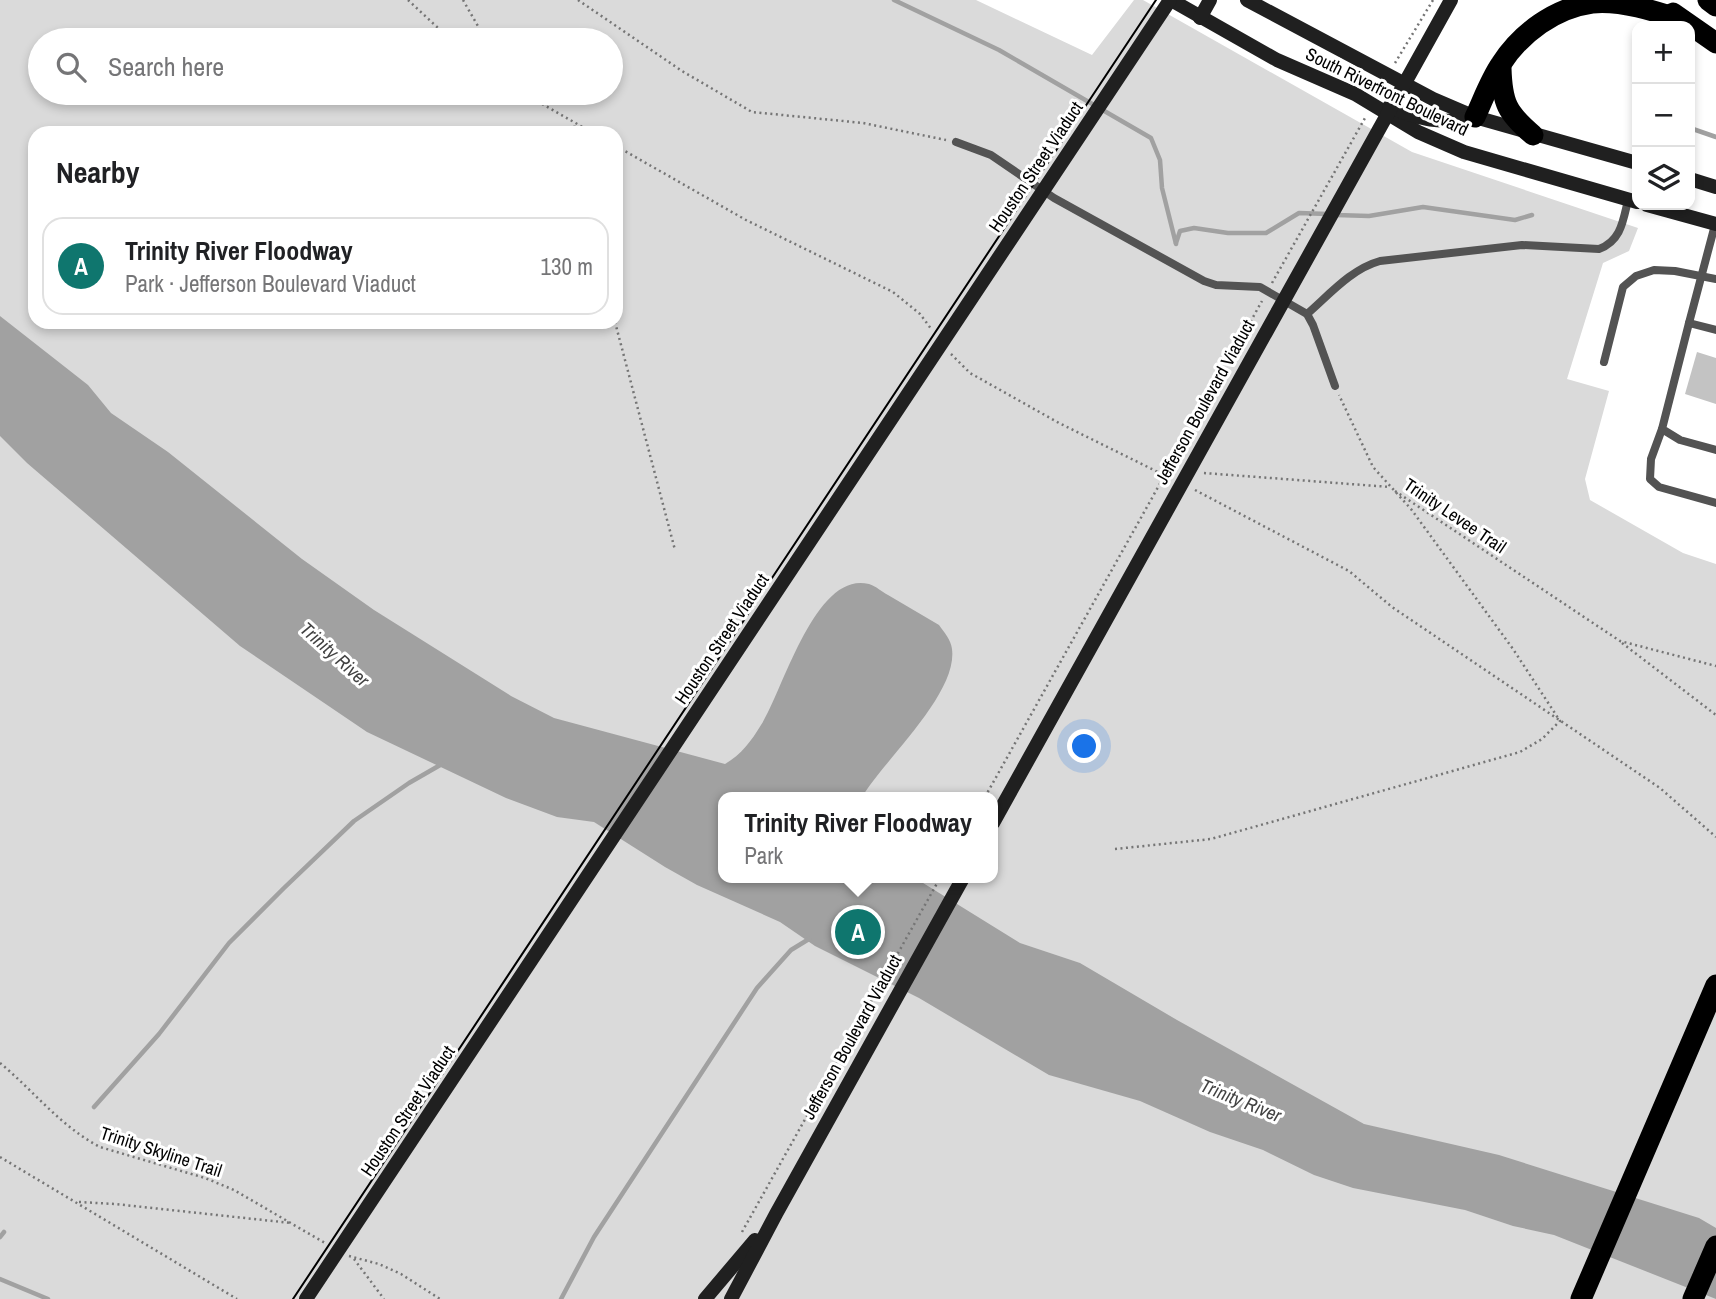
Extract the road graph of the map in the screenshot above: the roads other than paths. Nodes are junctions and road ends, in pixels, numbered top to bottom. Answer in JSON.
{"nodes":[{"id":1,"x":1171,"y":0,"type":"edge"},
{"id":2,"x":1210,"y":0,"type":"edge"},
{"id":3,"x":1247,"y":0,"type":"edge"},
{"id":4,"x":1451,"y":0,"type":"edge"},
{"id":5,"x":1654,"y":0,"type":"edge"},
{"id":6,"x":1708,"y":0,"type":"edge"},
{"id":7,"x":1716,"y":6,"type":"edge"},
{"id":8,"x":1200,"y":18,"type":"junction"},
{"id":9,"x":1682,"y":20,"type":"junction"},
{"id":10,"x":1716,"y":43,"type":"edge"},
{"id":11,"x":1501,"y":64,"type":"junction"},
{"id":12,"x":1354,"y":94,"type":"junction"},
{"id":13,"x":1475,"y":117,"type":"junction"},
{"id":14,"x":1533,"y":135,"type":"junction"},
{"id":15,"x":956,"y":142,"type":"road end"},
{"id":16,"x":1632,"y":162,"type":"edge"},
{"id":17,"x":1695,"y":180,"type":"edge"},
{"id":18,"x":1716,"y":187,"type":"edge"},
{"id":19,"x":1632,"y":201,"type":"edge"},
{"id":20,"x":1632,"y":203,"type":"edge"},
{"id":21,"x":1666,"y":210,"type":"edge"},
{"id":22,"x":1716,"y":223,"type":"edge"},
{"id":23,"x":1701,"y":275,"type":"junction"},
{"id":24,"x":1716,"y":279,"type":"edge"},
{"id":25,"x":1307,"y":314,"type":"junction"},
{"id":26,"x":1689,"y":323,"type":"junction"},
{"id":27,"x":1716,"y":330,"type":"edge"},
{"id":28,"x":1604,"y":362,"type":"dead end"},
{"id":29,"x":1335,"y":386,"type":"road end"},
{"id":30,"x":1662,"y":429,"type":"junction"},
{"id":31,"x":1716,"y":450,"type":"edge"},
{"id":32,"x":1716,"y":503,"type":"edge"},
{"id":33,"x":998,"y":815,"type":"edge"},
{"id":34,"x":960,"y":883,"type":"edge"},
{"id":35,"x":1714,"y":986,"type":"edge"},
{"id":36,"x":776,"y":1214,"type":"junction"},
{"id":37,"x":1716,"y":1246,"type":"edge"},
{"id":38,"x":306,"y":1299,"type":"edge"},
{"id":39,"x":705,"y":1299,"type":"edge"},
{"id":40,"x":731,"y":1299,"type":"edge"},
{"id":41,"x":1581,"y":1299,"type":"edge"},
{"id":42,"x":1693,"y":1299,"type":"edge"}],
"edges":[{"from":1,"to":8,"type":"main road","name":"South Riverfront Boulevard"},
{"from":1,"to":38,"type":"main road","name":"Houston Street Viaduct"},
{"from":2,"to":8,"type":"main road"},
{"from":3,"to":13,"type":"main road","name":"South Riverfront Boulevard"},
{"from":4,"to":33,"type":"main road","name":"Jefferson Boulevard Viaduct"},
{"from":5,"to":9,"type":"highway"},
{"from":6,"to":7,"type":"highway"},
{"from":8,"to":12,"type":"main road","name":"South Riverfront Boulevard"},
{"from":9,"to":10,"type":"highway"},
{"from":9,"to":11,"type":"highway"},
{"from":11,"to":13,"type":"highway"},
{"from":11,"to":14,"type":"highway"},
{"from":12,"to":13,"type":"main road"},
{"from":12,"to":19,"type":"main road","name":"South Riverfront Boulevard"},
{"from":13,"to":14,"type":"main road","name":"South Riverfront Boulevard"},
{"from":14,"to":16,"type":"main road","name":"South Riverfront Boulevard"},
{"from":15,"to":25,"type":"lane"},
{"from":17,"to":18,"type":"main road"},
{"from":20,"to":25,"type":"lane"},
{"from":21,"to":22,"type":"main road"},
{"from":22,"to":23,"type":"lane"},
{"from":23,"to":24,"type":"lane"},
{"from":23,"to":26,"type":"lane"},
{"from":23,"to":28,"type":"lane"},
{"from":25,"to":29,"type":"lane"},
{"from":26,"to":27,"type":"lane"},
{"from":26,"to":30,"type":"lane"},
{"from":30,"to":31,"type":"lane"},
{"from":30,"to":32,"type":"lane"},
{"from":34,"to":36,"type":"main road","name":"Jefferson Boulevard Viaduct"},
{"from":35,"to":41,"type":"highway"},
{"from":36,"to":39,"type":"main road"},
{"from":36,"to":40,"type":"main road"},
{"from":37,"to":42,"type":"highway"}]}
